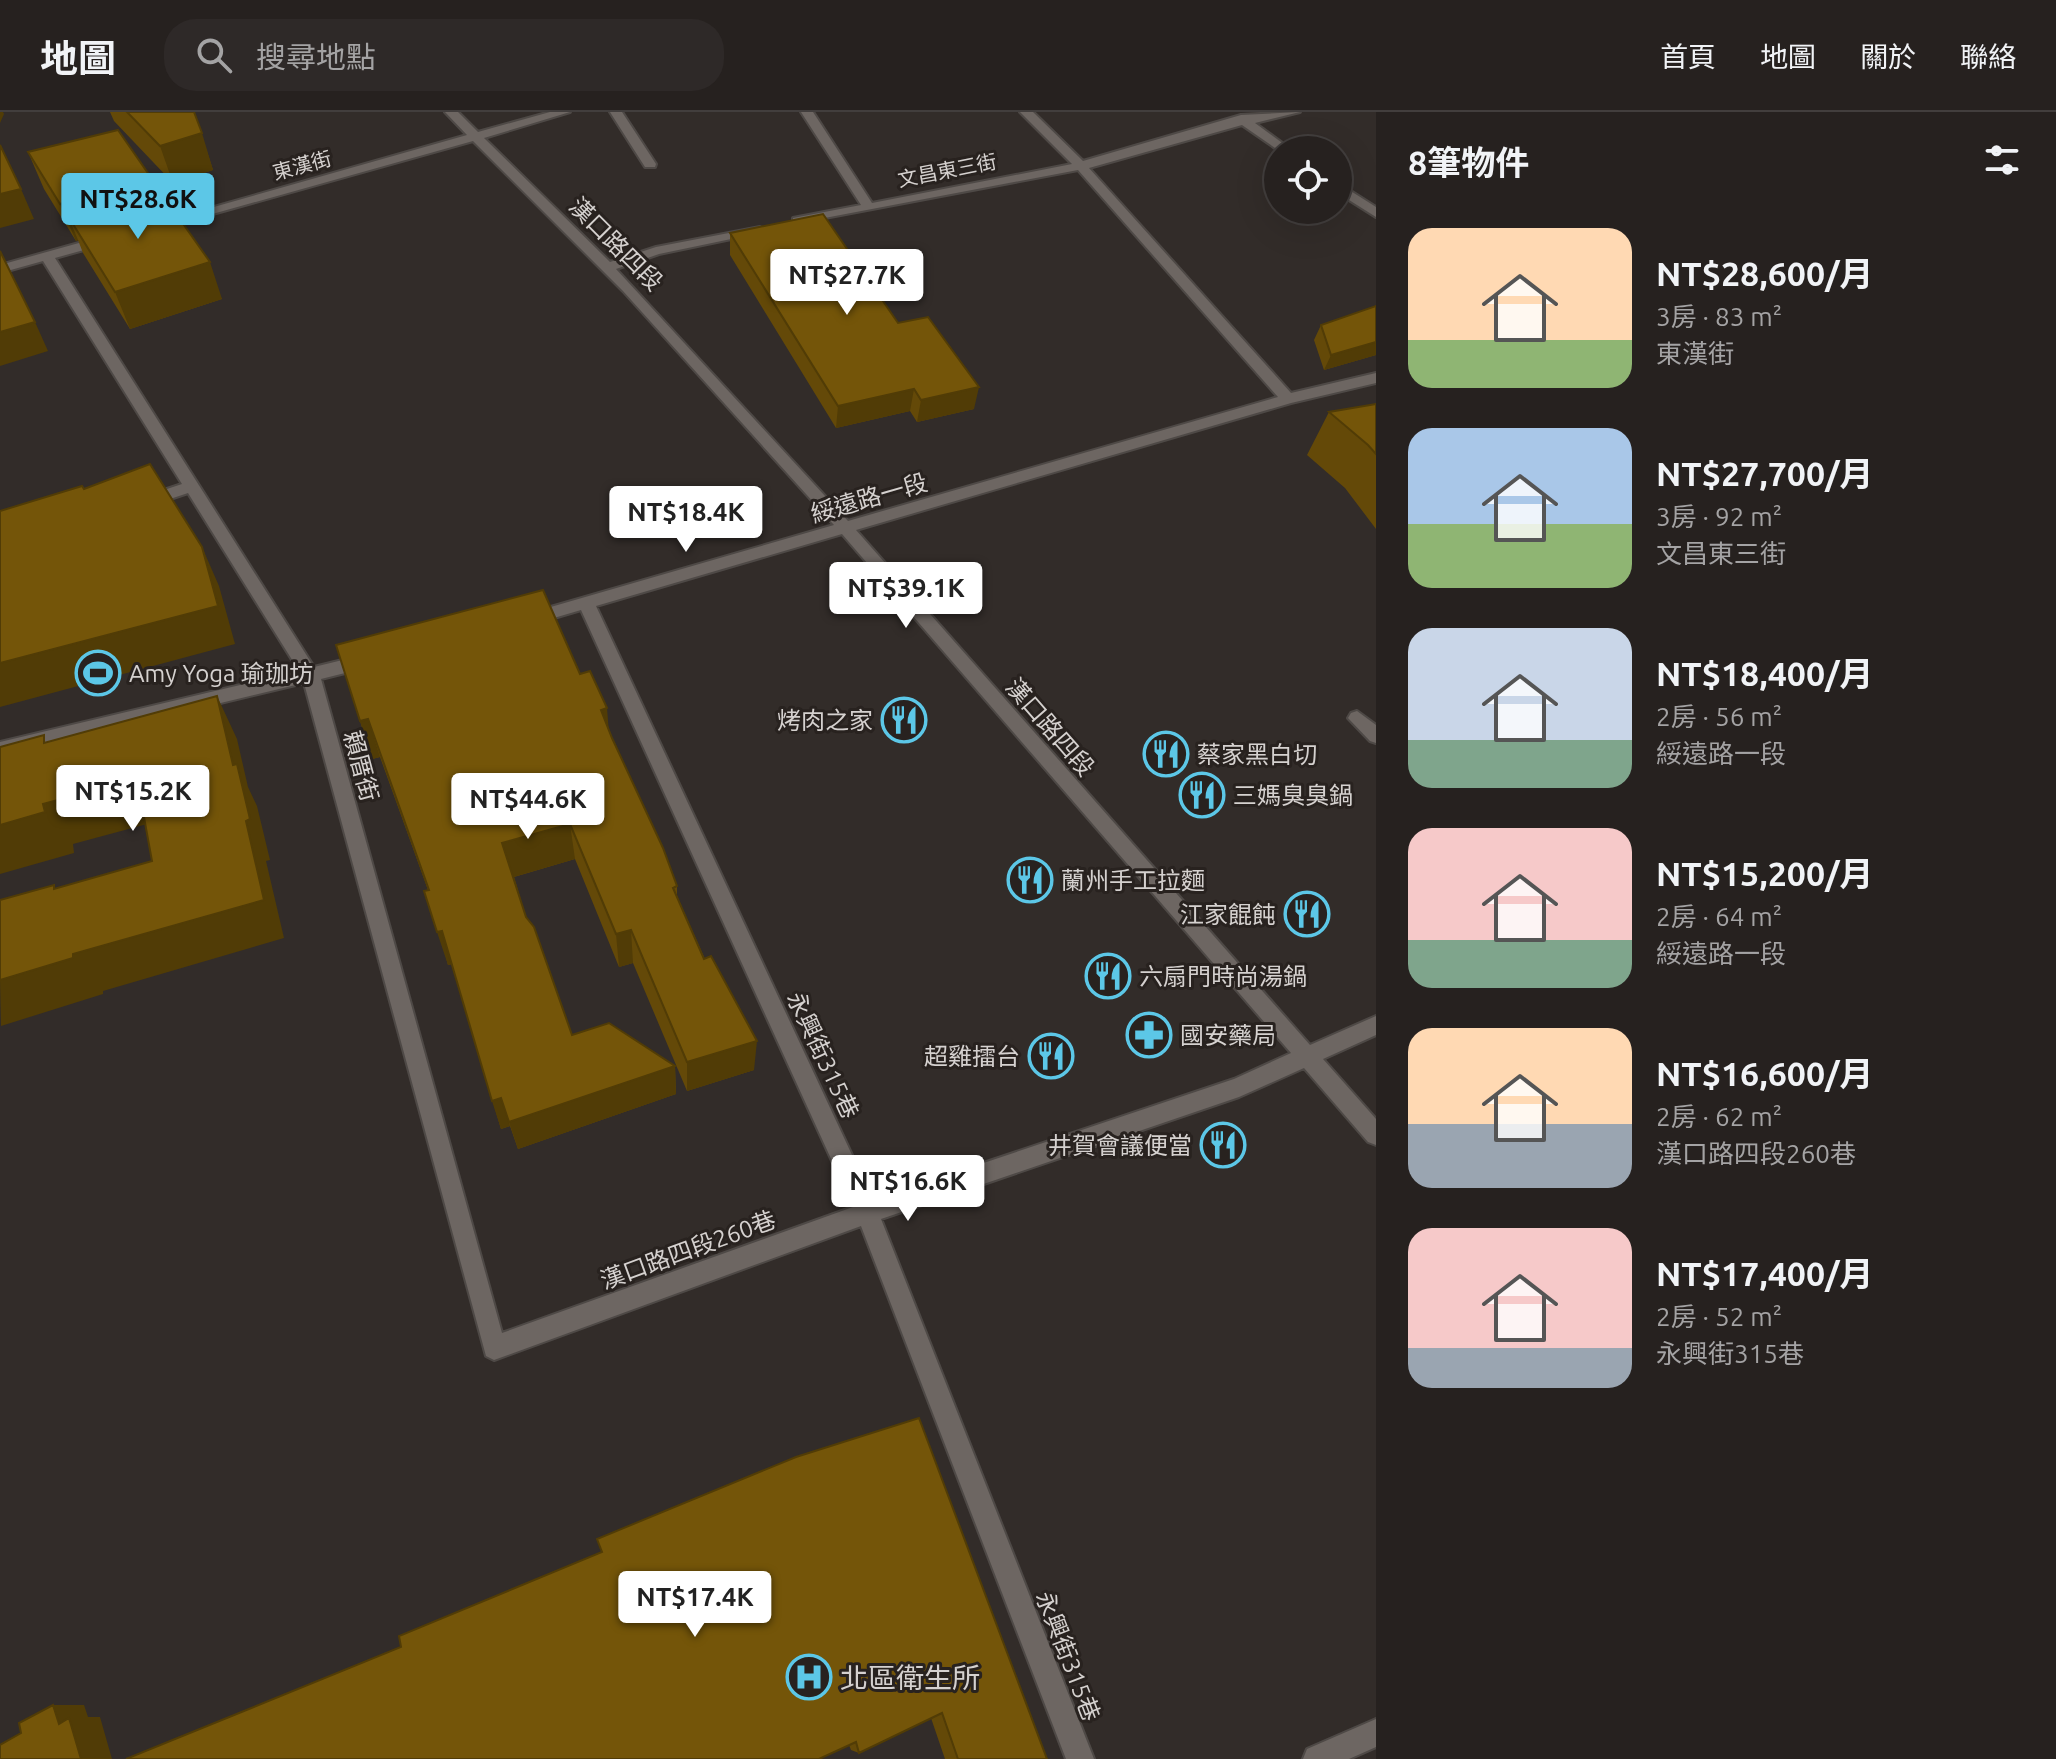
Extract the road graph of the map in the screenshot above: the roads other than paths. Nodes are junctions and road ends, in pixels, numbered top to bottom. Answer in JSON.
{"nodes":[{"id":1,"x":451,"y":112,"type":"edge"},
{"id":2,"x":564,"y":112,"type":"edge"},
{"id":3,"x":616,"y":112,"type":"edge"},
{"id":4,"x":807,"y":112,"type":"edge"},
{"id":5,"x":1026,"y":112,"type":"edge"},
{"id":6,"x":1231,"y":112,"type":"edge"},
{"id":7,"x":1294,"y":112,"type":"edge"},
{"id":8,"x":1246,"y":122,"type":"junction"},
{"id":9,"x":1266,"y":136,"type":"edge"},
{"id":10,"x":475,"y":138,"type":"junction"},
{"id":11,"x":650,"y":164,"type":"dead end"},
{"id":12,"x":1081,"y":166,"type":"junction"},
{"id":13,"x":1352,"y":197,"type":"edge"},
{"id":14,"x":868,"y":206,"type":"junction"},
{"id":15,"x":1376,"y":213,"type":"edge"},
{"id":16,"x":145,"y":229,"type":"edge"},
{"id":17,"x":115,"y":237,"type":"edge"},
{"id":18,"x":47,"y":256,"type":"junction"},
{"id":19,"x":608,"y":267,"type":"junction"},
{"id":20,"x":0,"y":269,"type":"edge"},
{"id":21,"x":1376,"y":378,"type":"edge"},
{"id":22,"x":1288,"y":399,"type":"junction"},
{"id":23,"x":192,"y":486,"type":"junction"},
{"id":24,"x":133,"y":506,"type":"edge"},
{"id":25,"x":845,"y":530,"type":"junction"},
{"id":26,"x":587,"y":605,"type":"junction"},
{"id":27,"x":510,"y":624,"type":"edge"},
{"id":28,"x":388,"y":656,"type":"edge"},
{"id":29,"x":311,"y":676,"type":"junction"},
{"id":30,"x":1357,"y":718,"type":"dead end"},
{"id":31,"x":1376,"y":736,"type":"edge"},
{"id":32,"x":0,"y":749,"type":"edge"},
{"id":33,"x":1376,"y":1025,"type":"edge"},
{"id":34,"x":1307,"y":1059,"type":"junction"},
{"id":35,"x":1376,"y":1135,"type":"edge"},
{"id":36,"x":867,"y":1213,"type":"junction"},
{"id":37,"x":494,"y":1348,"type":"joint"},
{"id":38,"x":1376,"y":1733,"type":"edge"},
{"id":39,"x":1080,"y":1759,"type":"edge"},
{"id":40,"x":1317,"y":1759,"type":"edge"}],
"edges":[{"from":1,"to":10,"type":"street","name":"漢口路四段"},
{"from":2,"to":10,"type":"street","name":"東漢街"},
{"from":3,"to":11,"type":"street"},
{"from":4,"to":14,"type":"street"},
{"from":5,"to":12,"type":"street"},
{"from":6,"to":8,"type":"street"},
{"from":7,"to":8,"type":"street","name":"文昌東三街"},
{"from":8,"to":9,"type":"street"},
{"from":8,"to":12,"type":"street","name":"文昌東三街"},
{"from":10,"to":16,"type":"street","name":"東漢街"},
{"from":10,"to":19,"type":"street","name":"漢口路四段"},
{"from":12,"to":14,"type":"street","name":"文昌東三街"},
{"from":12,"to":22,"type":"street"},
{"from":13,"to":15,"type":"street"},
{"from":14,"to":19,"type":"street","name":"文昌東三街"},
{"from":17,"to":18,"type":"street"},
{"from":18,"to":20,"type":"street"},
{"from":18,"to":23,"type":"street","name":"賴厝街"},
{"from":19,"to":25,"type":"street","name":"漢口路四段"},
{"from":21,"to":22,"type":"street","name":"綏遠路一段"},
{"from":22,"to":25,"type":"street","name":"綏遠路一段"},
{"from":23,"to":24,"type":"street"},
{"from":23,"to":29,"type":"street","name":"賴厝街"},
{"from":25,"to":26,"type":"street","name":"綏遠路一段"},
{"from":25,"to":34,"type":"street","name":"漢口路四段"},
{"from":26,"to":27,"type":"street","name":"綏遠路一段"},
{"from":26,"to":36,"type":"street","name":"永興街315巷"},
{"from":28,"to":29,"type":"street"},
{"from":29,"to":32,"type":"street"},
{"from":29,"to":37,"type":"street","name":"賴厝街"},
{"from":30,"to":31,"type":"street"},
{"from":33,"to":34,"type":"street","name":"漢口路四段260巷"},
{"from":34,"to":35,"type":"street","name":"漢口路四段"},
{"from":34,"to":36,"type":"street","name":"漢口路四段260巷"},
{"from":36,"to":37,"type":"street","name":"漢口路四段260巷"},
{"from":36,"to":39,"type":"street","name":"永興街315巷"},
{"from":38,"to":40,"type":"street"}]}
